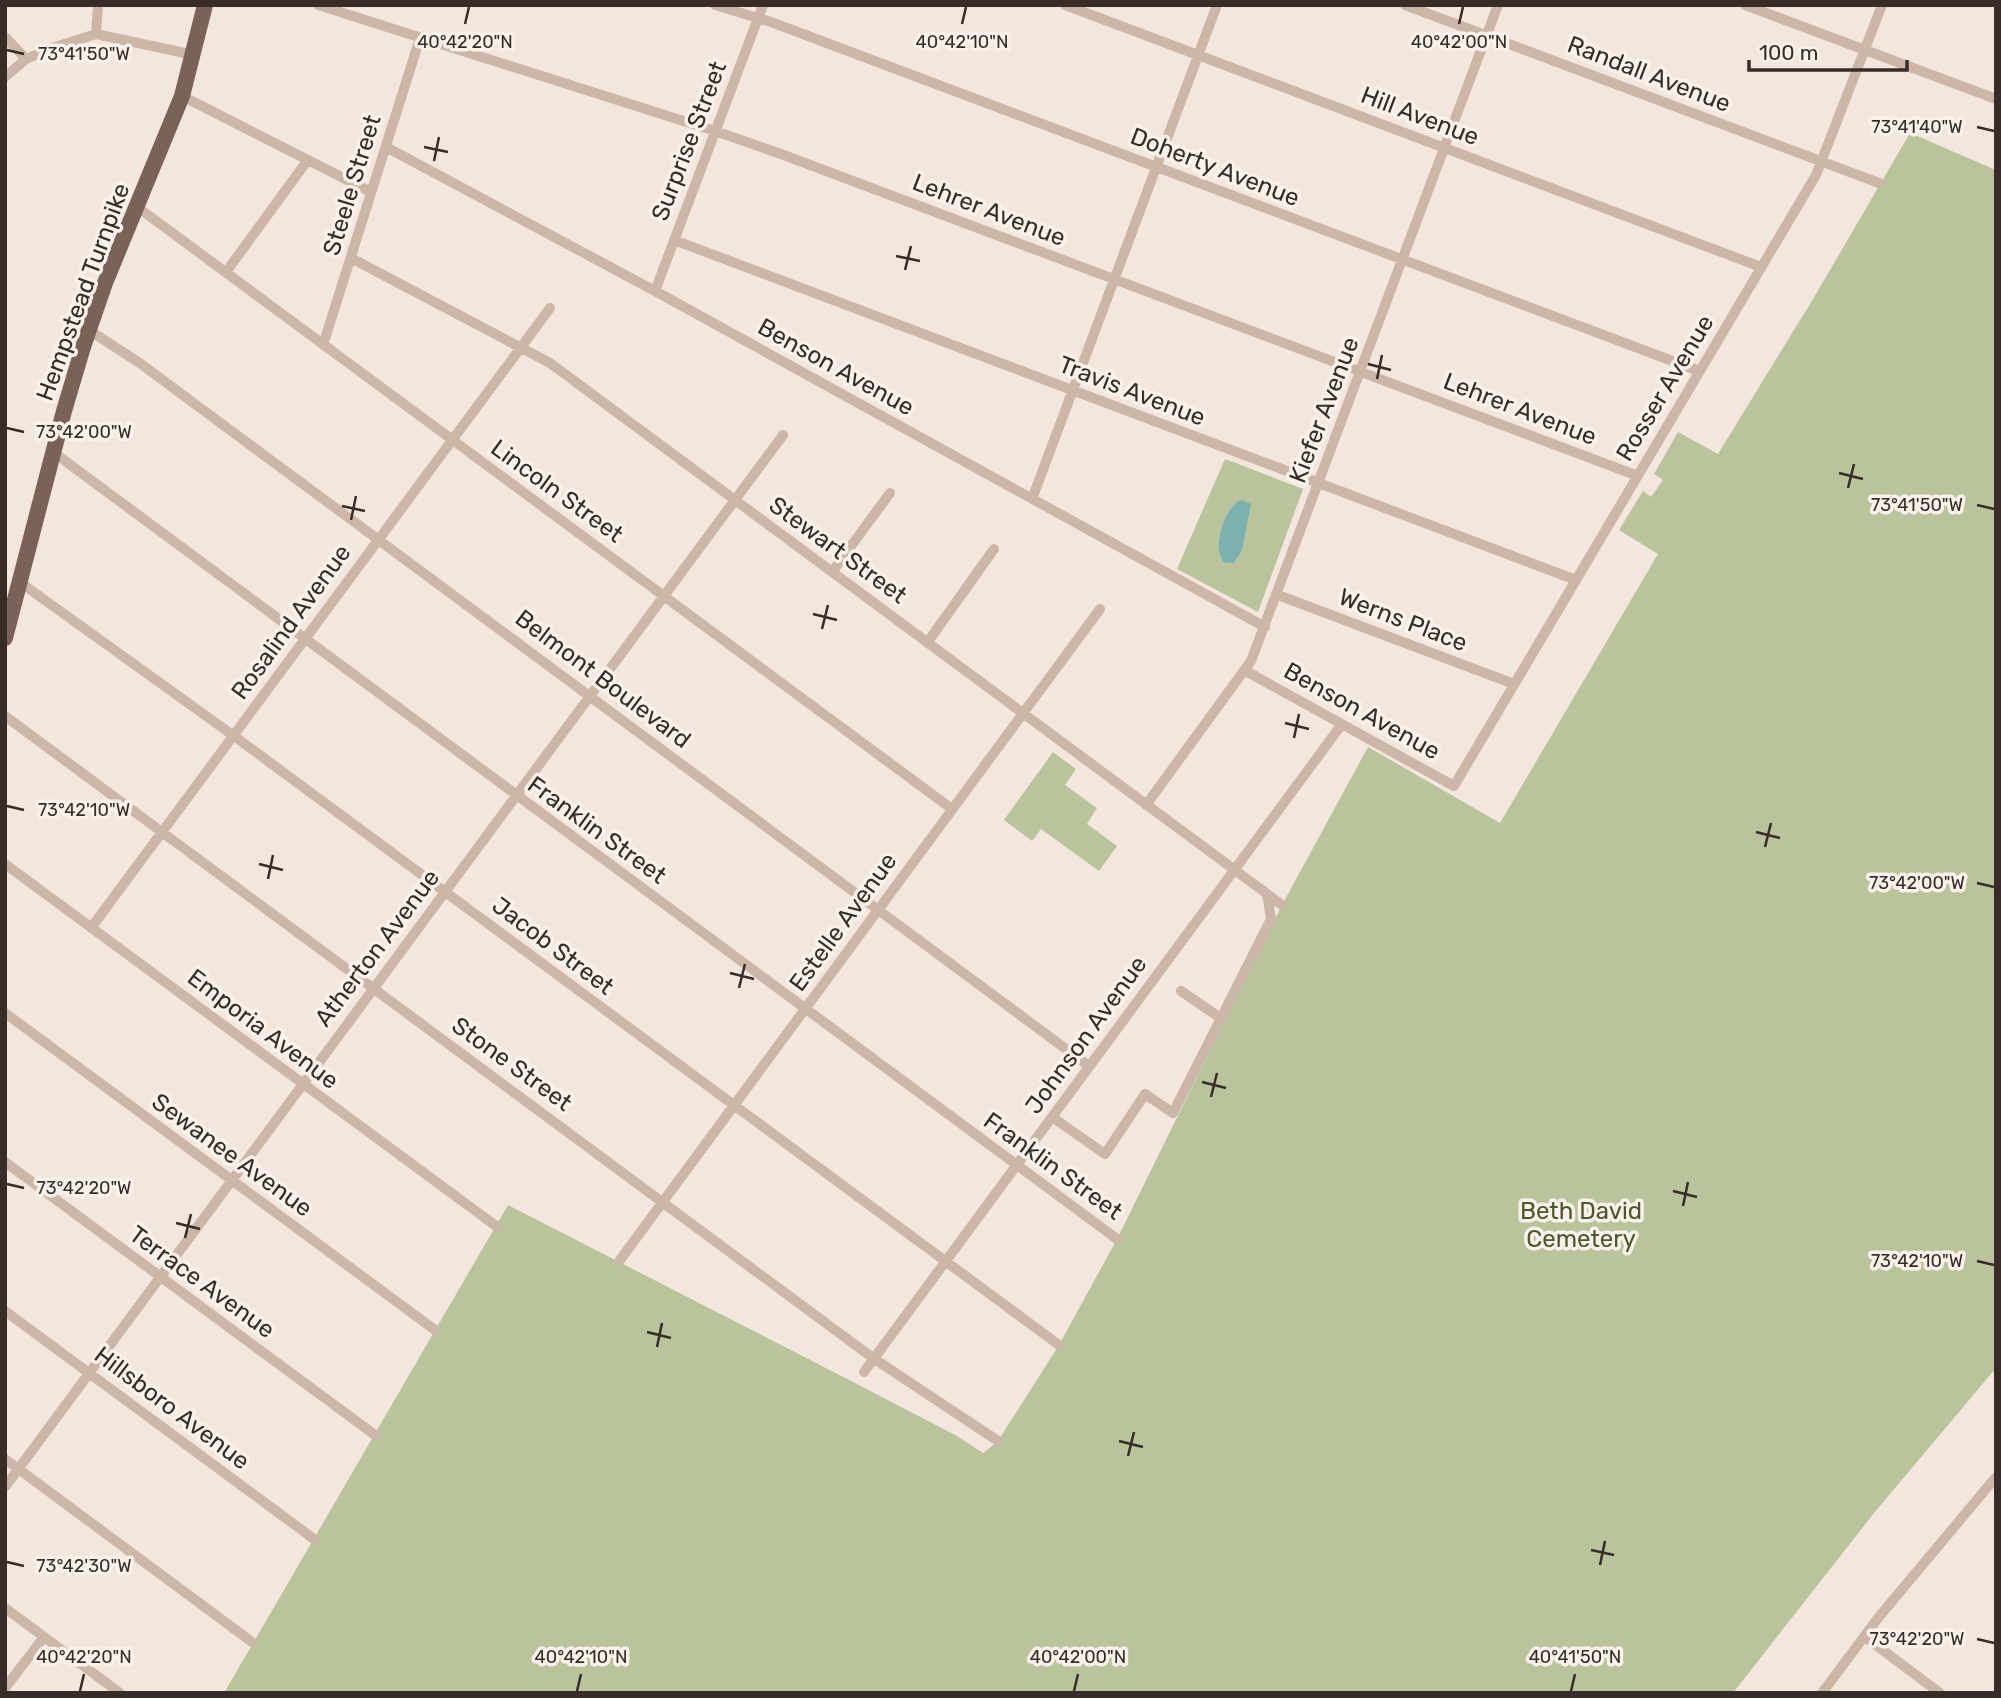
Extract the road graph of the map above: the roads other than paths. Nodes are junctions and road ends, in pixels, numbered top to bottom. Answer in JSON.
{"nodes":[{"id":1,"x":98,"y":5,"type":"edge"},
{"id":2,"x":205,"y":5,"type":"edge"},
{"id":3,"x":318,"y":5,"type":"edge"},
{"id":4,"x":715,"y":5,"type":"edge"},
{"id":5,"x":763,"y":5,"type":"edge"},
{"id":6,"x":1065,"y":5,"type":"edge"},
{"id":7,"x":1217,"y":5,"type":"edge"},
{"id":8,"x":1405,"y":5,"type":"edge"},
{"id":9,"x":1498,"y":5,"type":"edge"},
{"id":10,"x":1745,"y":5,"type":"edge"},
{"id":11,"x":1881,"y":5,"type":"edge"},
{"id":12,"x":758,"y":19,"type":"junction"},
{"id":13,"x":96,"y":34,"type":"junction"},
{"id":14,"x":1487,"y":36,"type":"junction"},
{"id":15,"x":5,"y":37,"type":"edge"},
{"id":16,"x":420,"y":38,"type":"junction"},
{"id":17,"x":1865,"y":50,"type":"junction"},
{"id":18,"x":194,"y":55,"type":"junction"},
{"id":19,"x":1199,"y":55,"type":"junction"},
{"id":20,"x":26,"y":59,"type":"junction"},
{"id":21,"x":5,"y":77,"type":"edge"},
{"id":22,"x":182,"y":96,"type":"junction"},
{"id":23,"x":1996,"y":99,"type":"edge"},
{"id":24,"x":715,"y":131,"type":"junction"},
{"id":25,"x":386,"y":147,"type":"junction"},
{"id":26,"x":1445,"y":148,"type":"junction"},
{"id":27,"x":307,"y":161,"type":"junction"},
{"id":28,"x":1822,"y":162,"type":"junction"},
{"id":29,"x":1157,"y":167,"type":"junction"},
{"id":30,"x":1879,"y":183,"type":"dead end"},
{"id":31,"x":371,"y":192,"type":"junction"},
{"id":32,"x":136,"y":206,"type":"junction"},
{"id":33,"x":674,"y":240,"type":"junction"},
{"id":34,"x":351,"y":258,"type":"junction"},
{"id":35,"x":1403,"y":260,"type":"junction"},
{"id":36,"x":1761,"y":267,"type":"junction"},
{"id":37,"x":226,"y":272,"type":"junction"},
{"id":38,"x":1114,"y":279,"type":"junction"},
{"id":39,"x":654,"y":291,"type":"junction"},
{"id":40,"x":550,"y":308,"type":"dead end"},
{"id":41,"x":89,"y":330,"type":"junction"},
{"id":42,"x":323,"y":345,"type":"junction"},
{"id":43,"x":520,"y":348,"type":"junction"},
{"id":44,"x":1699,"y":371,"type":"junction"},
{"id":45,"x":1361,"y":372,"type":"junction"},
{"id":46,"x":1072,"y":391,"type":"junction"},
{"id":47,"x":783,"y":435,"type":"dead end"},
{"id":48,"x":452,"y":440,"type":"junction"},
{"id":49,"x":52,"y":452,"type":"junction"},
{"id":50,"x":1637,"y":476,"type":"junction"},
{"id":51,"x":1318,"y":484,"type":"junction"},
{"id":52,"x":890,"y":494,"type":"dead end"},
{"id":53,"x":1031,"y":499,"type":"junction"},
{"id":54,"x":735,"y":500,"type":"junction"},
{"id":55,"x":379,"y":540,"type":"junction"},
{"id":56,"x":994,"y":549,"type":"dead end"},
{"id":57,"x":832,"y":572,"type":"junction"},
{"id":58,"x":1576,"y":580,"type":"junction"},
{"id":59,"x":21,"y":583,"type":"junction"},
{"id":60,"x":1278,"y":595,"type":"junction"},
{"id":61,"x":664,"y":596,"type":"junction"},
{"id":62,"x":1100,"y":609,"type":"dead end"},
{"id":63,"x":1265,"y":627,"type":"junction"},
{"id":64,"x":5,"y":638,"type":"edge"},
{"id":65,"x":305,"y":640,"type":"junction"},
{"id":66,"x":927,"y":643,"type":"junction"},
{"id":67,"x":1244,"y":670,"type":"junction"},
{"id":68,"x":1514,"y":684,"type":"junction"},
{"id":69,"x":590,"y":696,"type":"junction"},
{"id":70,"x":1023,"y":714,"type":"junction"},
{"id":71,"x":5,"y":716,"type":"edge"},
{"id":72,"x":1342,"y":724,"type":"junction"},
{"id":73,"x":233,"y":736,"type":"junction"},
{"id":74,"x":1458,"y":780,"type":"joint"},
{"id":75,"x":516,"y":796,"type":"junction"},
{"id":76,"x":1146,"y":805,"type":"junction"},
{"id":77,"x":952,"y":809,"type":"junction"},
{"id":78,"x":162,"y":832,"type":"junction"},
{"id":79,"x":5,"y":864,"type":"edge"},
{"id":80,"x":1234,"y":870,"type":"junction"},
{"id":81,"x":445,"y":892,"type":"junction"},
{"id":82,"x":1267,"y":894,"type":"junction"},
{"id":83,"x":1282,"y":905,"type":"dead end"},
{"id":84,"x":878,"y":909,"type":"junction"},
{"id":85,"x":91,"y":928,"type":"junction"},
{"id":86,"x":373,"y":988,"type":"junction"},
{"id":87,"x":1181,"y":991,"type":"dead end"},
{"id":88,"x":804,"y":1009,"type":"junction"},
{"id":89,"x":5,"y":1013,"type":"edge"},
{"id":90,"x":1222,"y":1019,"type":"junction"},
{"id":91,"x":1089,"y":1066,"type":"junction"},
{"id":92,"x":303,"y":1085,"type":"junction"},
{"id":93,"x":733,"y":1106,"type":"junction"},
{"id":94,"x":1052,"y":1117,"type":"junction"},
{"id":95,"x":5,"y":1162,"type":"edge"},
{"id":96,"x":1016,"y":1166,"type":"junction"},
{"id":97,"x":232,"y":1181,"type":"junction"},
{"id":98,"x":662,"y":1202,"type":"junction"},
{"id":99,"x":496,"y":1226,"type":"dead end"},
{"id":100,"x":1117,"y":1239,"type":"dead end"},
{"id":101,"x":620,"y":1260,"type":"dead end"},
{"id":102,"x":945,"y":1262,"type":"junction"},
{"id":103,"x":160,"y":1277,"type":"junction"},
{"id":104,"x":5,"y":1311,"type":"edge"},
{"id":105,"x":435,"y":1330,"type":"dead end"},
{"id":106,"x":1059,"y":1345,"type":"dead end"},
{"id":107,"x":873,"y":1358,"type":"junction"},
{"id":108,"x":864,"y":1371,"type":"dead end"},
{"id":109,"x":89,"y":1373,"type":"junction"},
{"id":110,"x":375,"y":1434,"type":"dead end"},
{"id":111,"x":998,"y":1441,"type":"dead end"},
{"id":112,"x":5,"y":1460,"type":"edge"},
{"id":113,"x":18,"y":1469,"type":"junction"},
{"id":114,"x":1996,"y":1477,"type":"edge"},
{"id":115,"x":5,"y":1487,"type":"edge"},
{"id":116,"x":314,"y":1539,"type":"dead end"},
{"id":117,"x":5,"y":1608,"type":"edge"},
{"id":118,"x":1865,"y":1636,"type":"junction"},
{"id":119,"x":44,"y":1637,"type":"junction"},
{"id":120,"x":252,"y":1642,"type":"dead end"},
{"id":121,"x":5,"y":1688,"type":"edge"},
{"id":122,"x":120,"y":1693,"type":"edge"},
{"id":123,"x":1822,"y":1693,"type":"edge"},
{"id":124,"x":1940,"y":1693,"type":"edge"}],
"edges":[{"from":1,"to":13,"type":"street"},
{"from":2,"to":18,"type":"main road","name":"Hempstead Turnpike"},
{"from":3,"to":16,"type":"street","name":"Lehrer Avenue"},
{"from":4,"to":12,"type":"street","name":"Doherty Avenue"},
{"from":5,"to":12,"type":"street","name":"Surprise Street"},
{"from":6,"to":19,"type":"street","name":"Hill Avenue"},
{"from":7,"to":19,"type":"street"},
{"from":8,"to":14,"type":"street","name":"Randall Avenue"},
{"from":9,"to":14,"type":"street","name":"Kiefer Avenue"},
{"from":10,"to":17,"type":"street"},
{"from":11,"to":17,"type":"street","name":"Rosser Avenue"},
{"from":12,"to":24,"type":"street","name":"Surprise Street"},
{"from":12,"to":29,"type":"street","name":"Doherty Avenue"},
{"from":13,"to":18,"type":"street"},
{"from":13,"to":20,"type":"street"},
{"from":14,"to":26,"type":"street","name":"Kiefer Avenue"},
{"from":14,"to":28,"type":"street","name":"Randall Avenue"},
{"from":15,"to":20,"type":"street"},
{"from":16,"to":24,"type":"street","name":"Lehrer Avenue"},
{"from":16,"to":25,"type":"street","name":"Steele Street"},
{"from":17,"to":23,"type":"street"},
{"from":17,"to":28,"type":"street","name":"Rosser Avenue"},
{"from":18,"to":22,"type":"main road","name":"Hempstead Turnpike"},
{"from":19,"to":26,"type":"street","name":"Hill Avenue"},
{"from":19,"to":29,"type":"street"},
{"from":20,"to":21,"type":"street"},
{"from":22,"to":27,"type":"street"},
{"from":22,"to":32,"type":"main road","name":"Hempstead Turnpike"},
{"from":24,"to":33,"type":"street","name":"Surprise Street"},
{"from":24,"to":38,"type":"street","name":"Lehrer Avenue"},
{"from":25,"to":31,"type":"street","name":"Steele Street"},
{"from":25,"to":39,"type":"street","name":"Benson Avenue"},
{"from":26,"to":35,"type":"street","name":"Kiefer Avenue"},
{"from":26,"to":36,"type":"street","name":"Hill Avenue"},
{"from":27,"to":31,"type":"street"},
{"from":27,"to":37,"type":"street"},
{"from":28,"to":30,"type":"street","name":"Randall Avenue"},
{"from":28,"to":36,"type":"street","name":"Rosser Avenue"},
{"from":29,"to":35,"type":"street","name":"Doherty Avenue"},
{"from":29,"to":38,"type":"street"},
{"from":31,"to":34,"type":"street","name":"Steele Street"},
{"from":32,"to":37,"type":"street","name":"Lincoln Street"},
{"from":32,"to":41,"type":"main road","name":"Hempstead Turnpike"},
{"from":33,"to":39,"type":"street","name":"Surprise Street"},
{"from":33,"to":46,"type":"street","name":"Travis Avenue"},
{"from":34,"to":42,"type":"street","name":"Steele Street"},
{"from":34,"to":43,"type":"street","name":"Stewart Street"},
{"from":35,"to":44,"type":"street","name":"Doherty Avenue"},
{"from":35,"to":45,"type":"street","name":"Kiefer Avenue"},
{"from":36,"to":44,"type":"street","name":"Rosser Avenue"},
{"from":37,"to":42,"type":"street","name":"Lincoln Street"},
{"from":38,"to":45,"type":"street","name":"Lehrer Avenue"},
{"from":38,"to":46,"type":"street"},
{"from":39,"to":53,"type":"street","name":"Benson Avenue"},
{"from":40,"to":43,"type":"street","name":"Rosalind Avenue"},
{"from":41,"to":49,"type":"main road","name":"Hempstead Turnpike"},
{"from":41,"to":55,"type":"street","name":"Belmont Boulevard"},
{"from":42,"to":48,"type":"street","name":"Lincoln Street"},
{"from":43,"to":48,"type":"street","name":"Rosalind Avenue"},
{"from":43,"to":54,"type":"street","name":"Stewart Street"},
{"from":44,"to":50,"type":"street","name":"Rosser Avenue"},
{"from":45,"to":50,"type":"street","name":"Lehrer Avenue"},
{"from":45,"to":51,"type":"street","name":"Kiefer Avenue"},
{"from":46,"to":51,"type":"street","name":"Travis Avenue"},
{"from":46,"to":53,"type":"street"},
{"from":47,"to":54,"type":"street","name":"Atherton Avenue"},
{"from":48,"to":55,"type":"street","name":"Rosalind Avenue"},
{"from":48,"to":61,"type":"street","name":"Lincoln Street"},
{"from":49,"to":59,"type":"main road","name":"Hempstead Turnpike"},
{"from":49,"to":65,"type":"street","name":"Franklin Street"},
{"from":50,"to":58,"type":"street","name":"Rosser Avenue"},
{"from":51,"to":58,"type":"street","name":"Travis Avenue"},
{"from":51,"to":60,"type":"street","name":"Kiefer Avenue"},
{"from":52,"to":57,"type":"street"},
{"from":53,"to":63,"type":"street","name":"Benson Avenue"},
{"from":54,"to":57,"type":"street","name":"Stewart Street"},
{"from":54,"to":61,"type":"street","name":"Atherton Avenue"},
{"from":55,"to":65,"type":"street","name":"Rosalind Avenue"},
{"from":55,"to":69,"type":"street","name":"Belmont Boulevard"},
{"from":56,"to":66,"type":"street"},
{"from":57,"to":66,"type":"street","name":"Stewart Street"},
{"from":58,"to":68,"type":"street","name":"Rosser Avenue"},
{"from":59,"to":64,"type":"main road","name":"Hempstead Turnpike"},
{"from":59,"to":73,"type":"street","name":"Jacob Street"},
{"from":60,"to":63,"type":"street","name":"Kiefer Avenue"},
{"from":60,"to":68,"type":"street","name":"Werns Place"},
{"from":61,"to":69,"type":"street","name":"Atherton Avenue"},
{"from":61,"to":77,"type":"street","name":"Lincoln Street"},
{"from":62,"to":70,"type":"street","name":"Estelle Avenue"},
{"from":63,"to":67,"type":"street","name":"Kiefer Avenue"},
{"from":65,"to":73,"type":"street","name":"Rosalind Avenue"},
{"from":65,"to":75,"type":"street","name":"Franklin Street"},
{"from":66,"to":70,"type":"street","name":"Stewart Street"},
{"from":67,"to":72,"type":"street","name":"Benson Avenue"},
{"from":67,"to":76,"type":"street","name":"Kiefer Avenue"},
{"from":68,"to":74,"type":"street","name":"Rosser Avenue"},
{"from":69,"to":75,"type":"street","name":"Atherton Avenue"},
{"from":69,"to":84,"type":"street","name":"Belmont Boulevard"},
{"from":70,"to":76,"type":"street","name":"Stewart Street"},
{"from":70,"to":77,"type":"street","name":"Estelle Avenue"},
{"from":71,"to":78,"type":"street","name":"Stone Street"},
{"from":72,"to":74,"type":"street","name":"Benson Avenue"},
{"from":72,"to":80,"type":"street","name":"Johnson Avenue"},
{"from":73,"to":78,"type":"street","name":"Rosalind Avenue"},
{"from":73,"to":81,"type":"street","name":"Jacob Street"},
{"from":75,"to":81,"type":"street","name":"Atherton Avenue"},
{"from":75,"to":88,"type":"street","name":"Franklin Street"},
{"from":76,"to":80,"type":"street","name":"Stewart Street"},
{"from":77,"to":84,"type":"street","name":"Estelle Avenue"},
{"from":78,"to":85,"type":"street","name":"Rosalind Avenue"},
{"from":78,"to":86,"type":"street","name":"Stone Street"},
{"from":79,"to":85,"type":"street","name":"Emporia Avenue"},
{"from":80,"to":82,"type":"street","name":"Stewart Street"},
{"from":80,"to":91,"type":"street","name":"Johnson Avenue"},
{"from":81,"to":86,"type":"street","name":"Atherton Avenue"},
{"from":81,"to":93,"type":"street","name":"Jacob Street"},
{"from":82,"to":83,"type":"street","name":"Stewart Street"},
{"from":82,"to":90,"type":"street"},
{"from":84,"to":88,"type":"street","name":"Estelle Avenue"},
{"from":84,"to":91,"type":"street","name":"Belmont Boulevard"},
{"from":85,"to":92,"type":"street","name":"Emporia Avenue"},
{"from":86,"to":92,"type":"street","name":"Atherton Avenue"},
{"from":86,"to":98,"type":"street","name":"Stone Street"},
{"from":87,"to":90,"type":"street"},
{"from":88,"to":93,"type":"street","name":"Estelle Avenue"},
{"from":88,"to":96,"type":"street","name":"Franklin Street"},
{"from":89,"to":97,"type":"street","name":"Sewanee Avenue"},
{"from":90,"to":94,"type":"street"},
{"from":91,"to":94,"type":"street","name":"Johnson Avenue"},
{"from":92,"to":97,"type":"street","name":"Atherton Avenue"},
{"from":92,"to":99,"type":"street","name":"Emporia Avenue"},
{"from":93,"to":98,"type":"street","name":"Estelle Avenue"},
{"from":93,"to":102,"type":"street","name":"Jacob Street"},
{"from":94,"to":96,"type":"street","name":"Johnson Avenue"},
{"from":95,"to":103,"type":"street","name":"Terrace Avenue"},
{"from":96,"to":100,"type":"street","name":"Franklin Street"},
{"from":96,"to":102,"type":"street","name":"Johnson Avenue"},
{"from":97,"to":103,"type":"street","name":"Atherton Avenue"},
{"from":97,"to":105,"type":"street","name":"Sewanee Avenue"},
{"from":98,"to":101,"type":"street","name":"Estelle Avenue"},
{"from":98,"to":107,"type":"street","name":"Stone Street"},
{"from":102,"to":106,"type":"street","name":"Jacob Street"},
{"from":102,"to":107,"type":"street","name":"Johnson Avenue"},
{"from":103,"to":109,"type":"street","name":"Atherton Avenue"},
{"from":103,"to":110,"type":"street","name":"Terrace Avenue"},
{"from":104,"to":109,"type":"street","name":"Hillsboro Avenue"},
{"from":107,"to":108,"type":"street","name":"Johnson Avenue"},
{"from":107,"to":111,"type":"street","name":"Stone Street"},
{"from":109,"to":113,"type":"street","name":"Atherton Avenue"},
{"from":109,"to":116,"type":"street","name":"Hillsboro Avenue"},
{"from":112,"to":113,"type":"street"},
{"from":113,"to":115,"type":"street","name":"Atherton Avenue"},
{"from":113,"to":120,"type":"street"},
{"from":114,"to":118,"type":"street"},
{"from":117,"to":119,"type":"street"},
{"from":118,"to":123,"type":"street"},
{"from":118,"to":124,"type":"street"},
{"from":119,"to":121,"type":"street"},
{"from":119,"to":122,"type":"street"}]}
